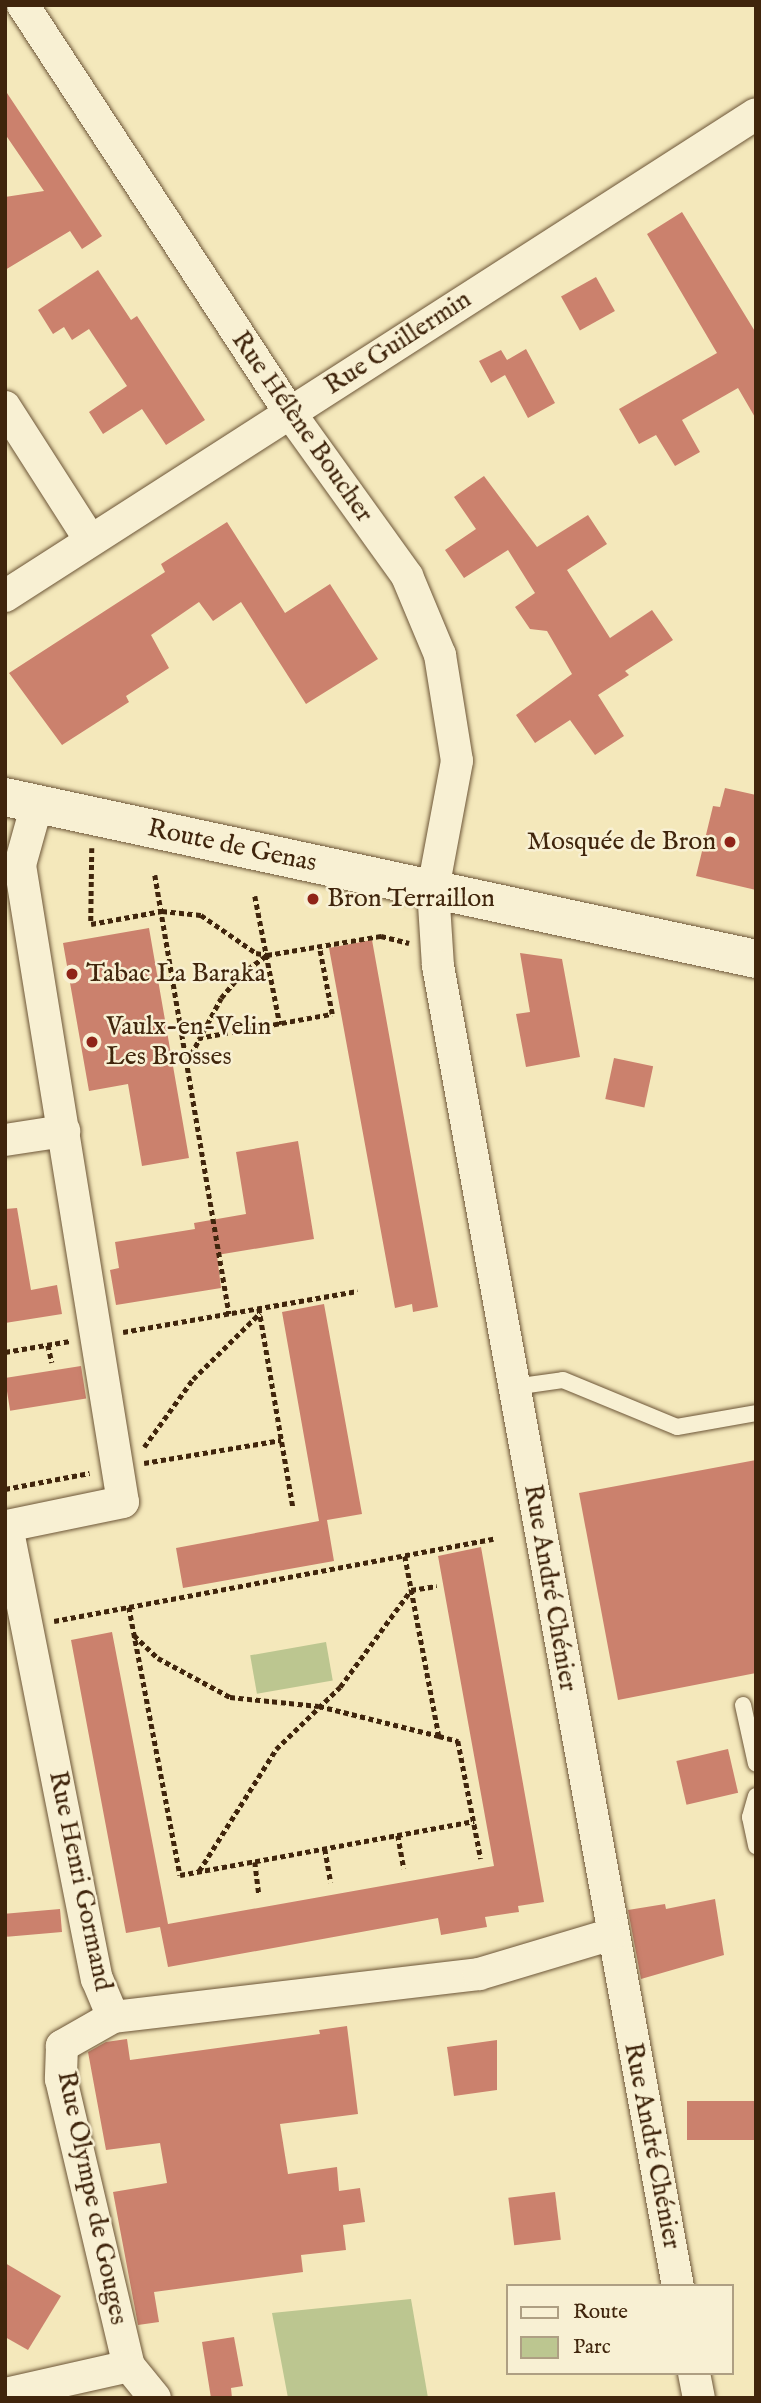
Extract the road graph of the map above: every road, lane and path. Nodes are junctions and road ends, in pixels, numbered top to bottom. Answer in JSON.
{"nodes":[{"id":1,"x":23,"y":5,"type":"edge"},
{"id":2,"x":756,"y":114,"type":"edge"},
{"id":3,"x":5,"y":407,"type":"edge"},
{"id":4,"x":290,"y":413,"type":"junction"},
{"id":5,"x":90,"y":540,"type":"junction"},
{"id":6,"x":5,"y":596,"type":"edge"},
{"id":7,"x":21,"y":801,"type":"edge"},
{"id":8,"x":98,"y":817,"type":"junction"},
{"id":9,"x":155,"y":875,"type":"dead end"},
{"id":10,"x":433,"y":889,"type":"junction"},
{"id":11,"x":255,"y":896,"type":"dead end"},
{"id":12,"x":162,"y":911,"type":"junction"},
{"id":13,"x":319,"y":946,"type":"junction"},
{"id":14,"x":437,"y":951,"type":"junction"},
{"id":15,"x":267,"y":955,"type":"junction"},
{"id":16,"x":756,"y":959,"type":"edge"},
{"id":17,"x":279,"y":1025,"type":"junction"},
{"id":18,"x":198,"y":1038,"type":"junction"},
{"id":19,"x":187,"y":1062,"type":"junction"},
{"id":20,"x":64,"y":1131,"type":"junction"},
{"id":21,"x":5,"y":1140,"type":"edge"},
{"id":22,"x":357,"y":1291,"type":"dead end"},
{"id":23,"x":259,"y":1311,"type":"junction"},
{"id":24,"x":229,"y":1314,"type":"junction"},
{"id":25,"x":97,"y":1336,"type":"junction"},
{"id":26,"x":48,"y":1345,"type":"junction"},
{"id":27,"x":5,"y":1352,"type":"edge"},
{"id":28,"x":52,"y":1363,"type":"dead end"},
{"id":29,"x":514,"y":1387,"type":"junction"},
{"id":30,"x":756,"y":1413,"type":"edge"},
{"id":31,"x":133,"y":1465,"type":"dead end"},
{"id":32,"x":124,"y":1503,"type":"joint"},
{"id":33,"x":293,"y":1507,"type":"dead end"},
{"id":34,"x":493,"y":1539,"type":"dead end"},
{"id":35,"x":405,"y":1556,"type":"junction"},
{"id":36,"x":437,"y":1586,"type":"dead end"},
{"id":37,"x":411,"y":1590,"type":"junction"},
{"id":38,"x":129,"y":1607,"type":"junction"},
{"id":39,"x":27,"y":1626,"type":"junction"},
{"id":40,"x":134,"y":1635,"type":"junction"},
{"id":41,"x":743,"y":1705,"type":"dead end"},
{"id":42,"x":318,"y":1706,"type":"junction"},
{"id":43,"x":439,"y":1735,"type":"junction"},
{"id":44,"x":756,"y":1764,"type":"edge"},
{"id":45,"x":756,"y":1796,"type":"edge"},
{"id":46,"x":474,"y":1821,"type":"junction"},
{"id":47,"x":398,"y":1835,"type":"junction"},
{"id":48,"x":756,"y":1846,"type":"edge"},
{"id":49,"x":325,"y":1849,"type":"junction"},
{"id":50,"x":481,"y":1859,"type":"dead end"},
{"id":51,"x":255,"y":1862,"type":"junction"},
{"id":52,"x":404,"y":1868,"type":"dead end"},
{"id":53,"x":198,"y":1872,"type":"junction"},
{"id":54,"x":331,"y":1882,"type":"dead end"},
{"id":55,"x":259,"y":1894,"type":"dead end"},
{"id":56,"x":612,"y":1934,"type":"junction"},
{"id":57,"x":113,"y":2017,"type":"junction"},
{"id":58,"x":678,"y":2284,"type":"edge"},
{"id":59,"x":129,"y":2366,"type":"junction"},
{"id":60,"x":694,"y":2375,"type":"edge"},
{"id":61,"x":5,"y":2394,"type":"edge"},
{"id":62,"x":155,"y":2398,"type":"edge"},
{"id":63,"x":699,"y":2398,"type":"edge"}],
"edges":[{"from":1,"to":4,"type":"street","name":"Rue Hélène Boucher"},
{"from":2,"to":4,"type":"street","name":"Rue Guillermin"},
{"from":3,"to":5,"type":"street"},
{"from":4,"to":5,"type":"street","name":"Rue Guillermin"},
{"from":4,"to":10,"type":"street","name":"Rue Hélène Boucher"},
{"from":5,"to":6,"type":"street","name":"Rue Guillermin"},
{"from":7,"to":8,"type":"main road","name":"Route de Genas"},
{"from":7,"to":20,"type":"street","name":"Route de Genas"},
{"from":8,"to":10,"type":"main road","name":"Route de Genas"},
{"from":8,"to":12,"type":"path"},
{"from":9,"to":12,"type":"path"},
{"from":10,"to":14,"type":"street","name":"Rue André Chénier"},
{"from":10,"to":16,"type":"main road","name":"Route de Genas"},
{"from":11,"to":15,"type":"path"},
{"from":12,"to":15,"type":"path"},
{"from":12,"to":19,"type":"path"},
{"from":13,"to":14,"type":"path"},
{"from":13,"to":15,"type":"path"},
{"from":13,"to":17,"type":"path"},
{"from":14,"to":29,"type":"street","name":"Rue André Chénier"},
{"from":15,"to":17,"type":"path"},
{"from":15,"to":18,"type":"path"},
{"from":17,"to":18,"type":"path"},
{"from":18,"to":19,"type":"path"},
{"from":19,"to":24,"type":"path"},
{"from":20,"to":21,"type":"street"},
{"from":20,"to":25,"type":"street","name":"Route de Genas"},
{"from":22,"to":23,"type":"path"},
{"from":23,"to":24,"type":"path"},
{"from":23,"to":31,"type":"path"},
{"from":23,"to":33,"type":"path"},
{"from":24,"to":25,"type":"path"},
{"from":25,"to":26,"type":"path"},
{"from":25,"to":32,"type":"street","name":"Route de Genas"},
{"from":26,"to":27,"type":"path"},
{"from":26,"to":28,"type":"path"},
{"from":29,"to":30,"type":"lane"},
{"from":29,"to":56,"type":"street","name":"Rue André Chénier"},
{"from":32,"to":39,"type":"street","name":"Rue Henri Gormand"},
{"from":34,"to":35,"type":"path"},
{"from":35,"to":37,"type":"path"},
{"from":35,"to":38,"type":"path"},
{"from":36,"to":37,"type":"path"},
{"from":37,"to":42,"type":"path"},
{"from":37,"to":43,"type":"path"},
{"from":38,"to":39,"type":"path"},
{"from":38,"to":40,"type":"path"},
{"from":39,"to":57,"type":"street","name":"Rue Henri Gormand"},
{"from":40,"to":42,"type":"path"},
{"from":40,"to":53,"type":"path"},
{"from":41,"to":44,"type":"lane"},
{"from":42,"to":43,"type":"path"},
{"from":42,"to":53,"type":"path"},
{"from":43,"to":46,"type":"path"},
{"from":45,"to":48,"type":"lane"},
{"from":46,"to":47,"type":"path"},
{"from":46,"to":50,"type":"path"},
{"from":47,"to":49,"type":"path"},
{"from":47,"to":52,"type":"path"},
{"from":49,"to":51,"type":"path"},
{"from":49,"to":54,"type":"path"},
{"from":51,"to":53,"type":"path"},
{"from":51,"to":55,"type":"path"},
{"from":56,"to":57,"type":"street","name":"Rue Henri Gormand"},
{"from":56,"to":58,"type":"street","name":"Rue André Chénier"},
{"from":57,"to":59,"type":"street","name":"Rue Olympe de Gouges"},
{"from":59,"to":61,"type":"street"},
{"from":59,"to":62,"type":"street","name":"Rue Olympe de Gouges"},
{"from":60,"to":63,"type":"street"}]}
